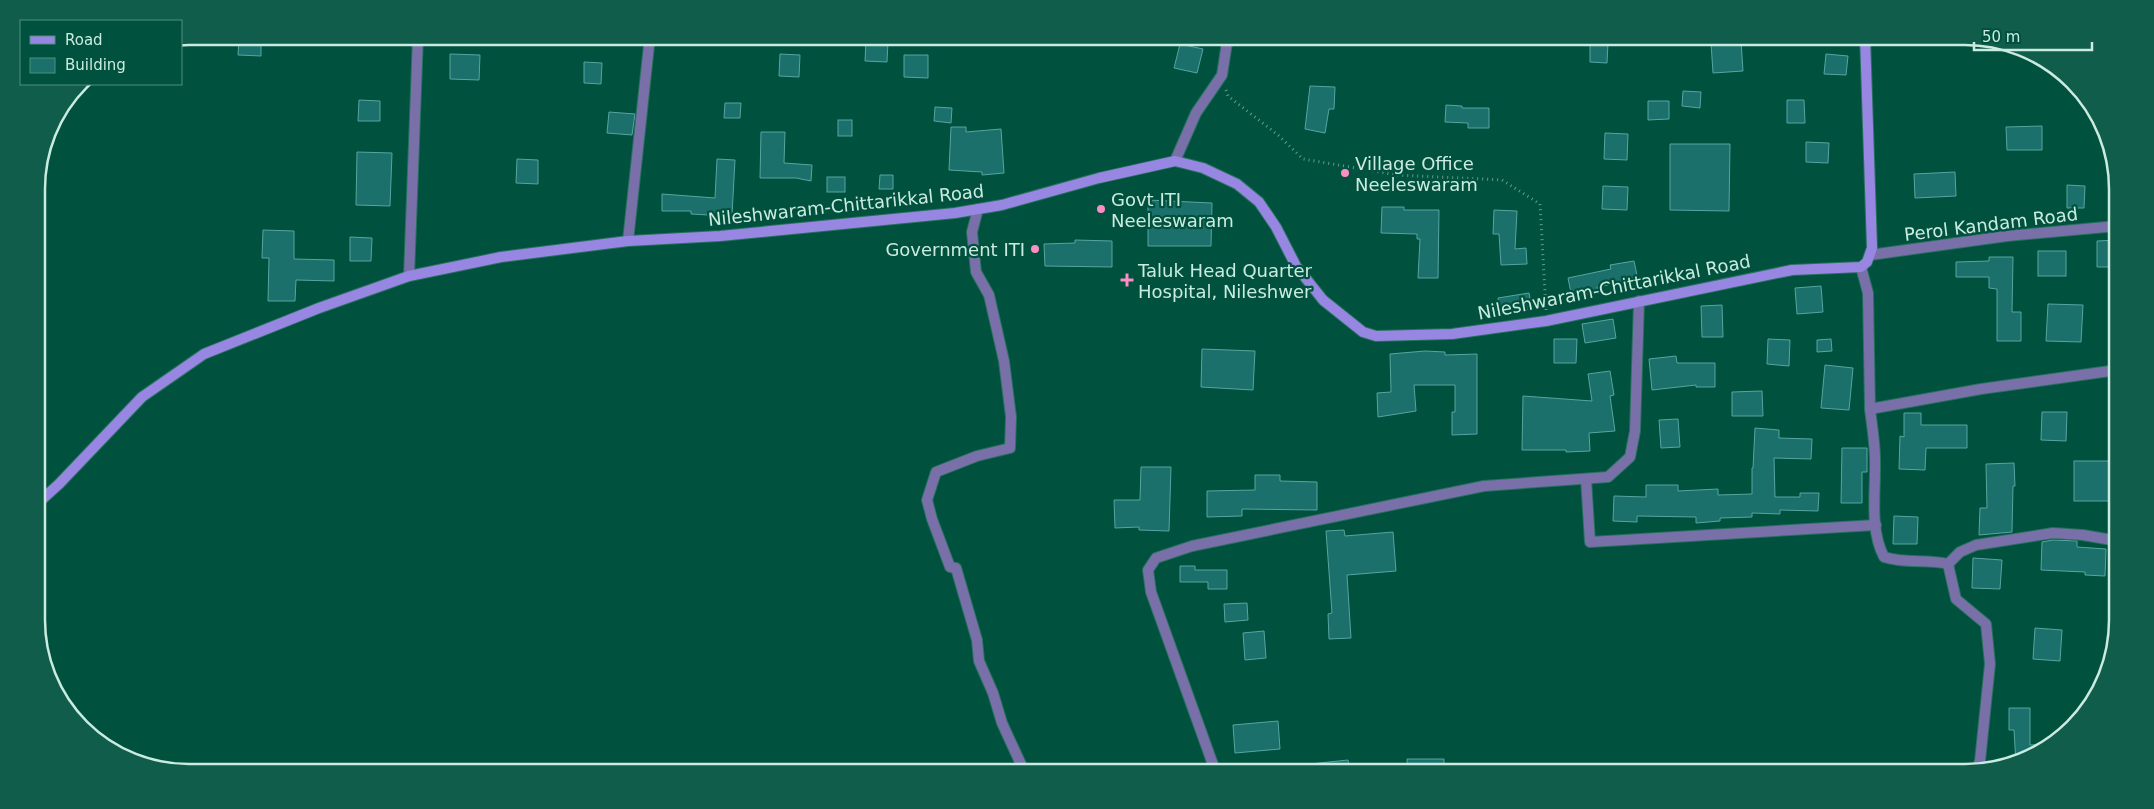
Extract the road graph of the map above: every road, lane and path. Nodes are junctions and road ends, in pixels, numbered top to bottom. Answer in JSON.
{"nodes":[{"id":1,"x":418,"y":45,"type":"edge"},
{"id":2,"x":649,"y":45,"type":"edge"},
{"id":3,"x":1227,"y":45,"type":"edge"},
{"id":4,"x":1866,"y":45,"type":"edge"},
{"id":5,"x":1222,"y":74,"type":"junction"},
{"id":6,"x":1175,"y":161,"type":"junction"},
{"id":7,"x":978,"y":209,"type":"junction"},
{"id":8,"x":2109,"y":227,"type":"edge"},
{"id":9,"x":628,"y":241,"type":"junction"},
{"id":10,"x":1870,"y":255,"type":"junction"},
{"id":11,"x":1861,"y":267,"type":"junction"},
{"id":12,"x":409,"y":276,"type":"junction"},
{"id":13,"x":1639,"y":301,"type":"junction"},
{"id":14,"x":1546,"y":321,"type":"junction"},
{"id":15,"x":2109,"y":371,"type":"edge"},
{"id":16,"x":1870,"y":409,"type":"junction"},
{"id":17,"x":1586,"y":478,"type":"junction"},
{"id":18,"x":45,"y":497,"type":"edge"},
{"id":19,"x":1876,"y":526,"type":"junction"},
{"id":20,"x":2109,"y":539,"type":"edge"},
{"id":21,"x":1948,"y":564,"type":"junction"},
{"id":22,"x":1979,"y":763,"type":"edge"},
{"id":23,"x":1021,"y":764,"type":"edge"},
{"id":24,"x":1213,"y":764,"type":"edge"}],
"edges":[{"from":1,"to":12,"type":"street"},
{"from":2,"to":9,"type":"street"},
{"from":3,"to":5,"type":"street"},
{"from":4,"to":10,"type":"main road"},
{"from":5,"to":6,"type":"street"},
{"from":5,"to":14,"type":"path"},
{"from":6,"to":7,"type":"main road","name":"Nileshwaram-Chittarikkal Road"},
{"from":6,"to":14,"type":"main road","name":"Nileshwaram-Chittarikkal Road"},
{"from":7,"to":9,"type":"main road","name":"Nileshwaram-Chittarikkal Road"},
{"from":7,"to":23,"type":"street"},
{"from":8,"to":10,"type":"street","name":"Perol Kandam Road"},
{"from":9,"to":12,"type":"main road","name":"Nileshwaram-Chittarikkal Road"},
{"from":10,"to":11,"type":"main road"},
{"from":11,"to":13,"type":"main road","name":"Nileshwaram-Chittarikkal Road"},
{"from":11,"to":16,"type":"street"},
{"from":12,"to":18,"type":"main road","name":"Nileshwaram-Chittarikkal Road"},
{"from":13,"to":14,"type":"main road","name":"Nileshwaram-Chittarikkal Road"},
{"from":13,"to":17,"type":"street"},
{"from":15,"to":16,"type":"street"},
{"from":16,"to":19,"type":"street"},
{"from":17,"to":19,"type":"street"},
{"from":17,"to":24,"type":"street"},
{"from":19,"to":21,"type":"street"},
{"from":20,"to":21,"type":"street"},
{"from":21,"to":22,"type":"street"}]}
